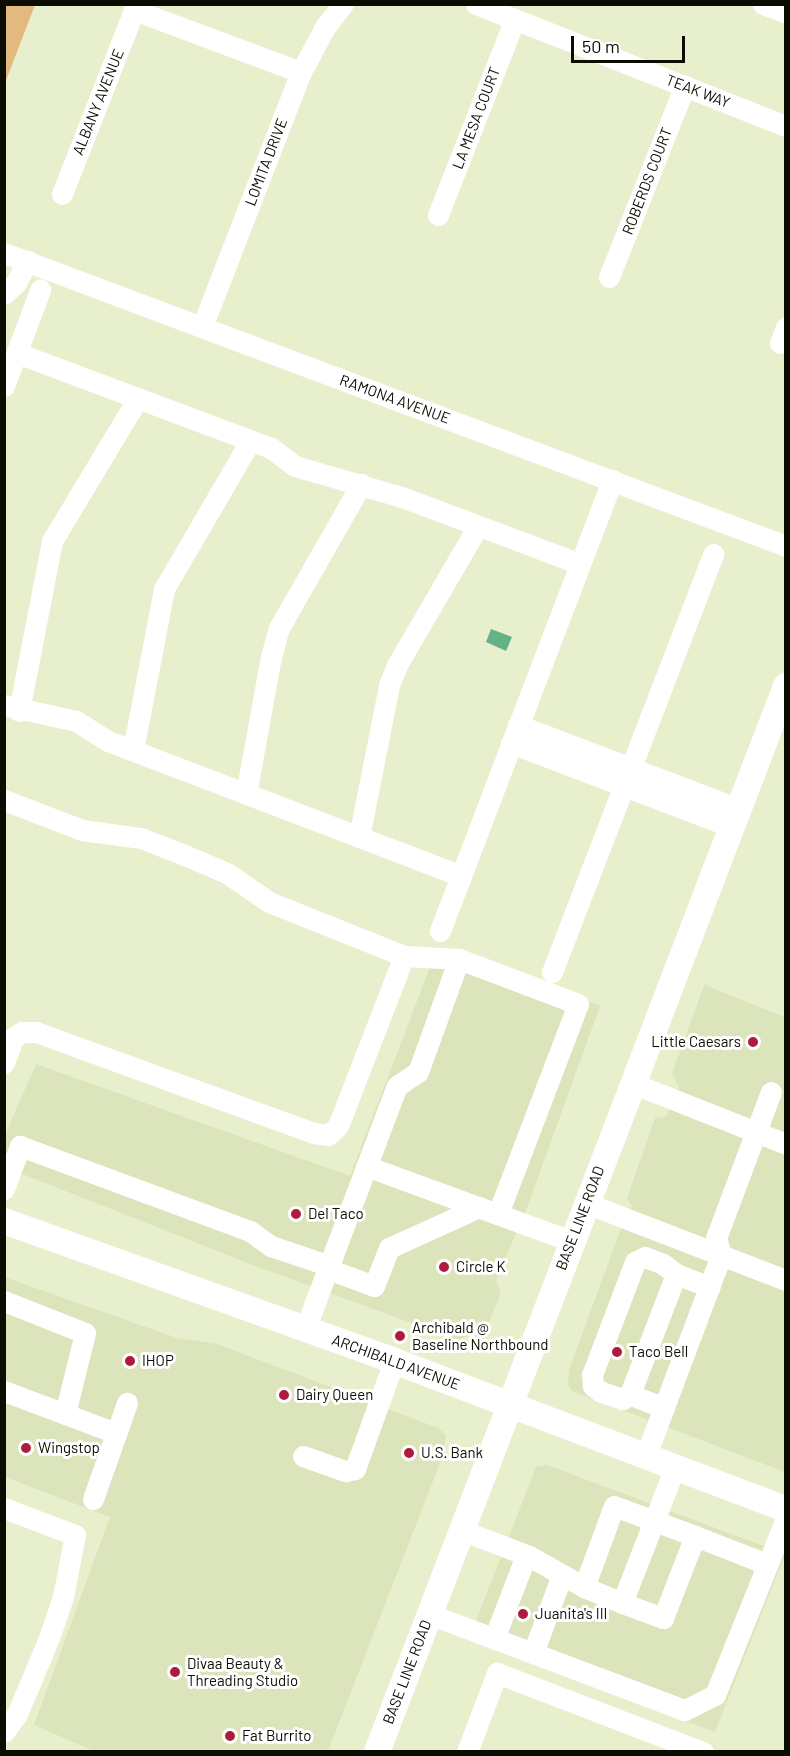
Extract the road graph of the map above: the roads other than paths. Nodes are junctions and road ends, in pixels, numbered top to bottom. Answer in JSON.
{"nodes":[{"id":1,"x":343,"y":4,"type":"edge"},
{"id":2,"x":476,"y":4,"type":"edge"},
{"id":3,"x":763,"y":4,"type":"edge"},
{"id":4,"x":786,"y":13,"type":"edge"},
{"id":5,"x":514,"y":21,"type":"junction"},
{"id":6,"x":301,"y":72,"type":"junction"},
{"id":7,"x":685,"y":85,"type":"junction"},
{"id":8,"x":786,"y":126,"type":"edge"},
{"id":9,"x":62,"y":194,"type":"dead end"},
{"id":10,"x":438,"y":215,"type":"dead end"},
{"id":11,"x":4,"y":253,"type":"edge"},
{"id":12,"x":27,"y":261,"type":"junction"},
{"id":13,"x":609,"y":278,"type":"dead end"},
{"id":14,"x":40,"y":290,"type":"dead end"},
{"id":15,"x":4,"y":294,"type":"edge"},
{"id":16,"x":202,"y":327,"type":"junction"},
{"id":17,"x":17,"y":352,"type":"junction"},
{"id":18,"x":4,"y":387,"type":"edge"},
{"id":19,"x":138,"y":398,"type":"junction"},
{"id":20,"x":250,"y":441,"type":"junction"},
{"id":21,"x":612,"y":480,"type":"junction"},
{"id":22,"x":361,"y":484,"type":"junction"},
{"id":23,"x":478,"y":526,"type":"junction"},
{"id":24,"x":786,"y":546,"type":"edge"},
{"id":25,"x":713,"y":554,"type":"dead end"},
{"id":26,"x":580,"y":564,"type":"junction"},
{"id":27,"x":786,"y":686,"type":"edge"},
{"id":28,"x":12,"y":708,"type":"edge"},
{"id":29,"x":515,"y":734,"type":"junction"},
{"id":30,"x":132,"y":750,"type":"junction"},
{"id":31,"x":627,"y":777,"type":"junction"},
{"id":32,"x":246,"y":794,"type":"junction"},
{"id":33,"x":4,"y":800,"type":"edge"},
{"id":34,"x":733,"y":817,"type":"junction"},
{"id":35,"x":359,"y":837,"type":"junction"},
{"id":36,"x":461,"y":876,"type":"junction"},
{"id":37,"x":440,"y":931,"type":"dead end"},
{"id":38,"x":404,"y":956,"type":"junction"},
{"id":39,"x":459,"y":959,"type":"junction"},
{"id":40,"x":552,"y":972,"type":"dead end"},
{"id":41,"x":4,"y":1063,"type":"edge"},
{"id":42,"x":632,"y":1083,"type":"junction"},
{"id":43,"x":771,"y":1092,"type":"dead end"},
{"id":44,"x":755,"y":1132,"type":"junction"},
{"id":45,"x":786,"y":1144,"type":"edge"},
{"id":46,"x":366,"y":1166,"type":"junction"},
{"id":47,"x":4,"y":1189,"type":"edge"},
{"id":48,"x":586,"y":1203,"type":"junction"},
{"id":49,"x":489,"y":1211,"type":"junction"},
{"id":50,"x":4,"y":1221,"type":"edge"},
{"id":51,"x":571,"y":1241,"type":"junction"},
{"id":52,"x":721,"y":1255,"type":"junction"},
{"id":53,"x":329,"y":1267,"type":"junction"},
{"id":54,"x":676,"y":1274,"type":"junction"},
{"id":55,"x":786,"y":1280,"type":"edge"},
{"id":56,"x":710,"y":1287,"type":"junction"},
{"id":57,"x":4,"y":1301,"type":"edge"},
{"id":58,"x":305,"y":1329,"type":"junction"},
{"id":59,"x":394,"y":1360,"type":"junction"},
{"id":60,"x":4,"y":1391,"type":"edge"},
{"id":61,"x":630,"y":1394,"type":"junction"},
{"id":62,"x":127,"y":1402,"type":"dead end"},
{"id":63,"x":509,"y":1403,"type":"junction"},
{"id":64,"x":664,"y":1408,"type":"junction"},
{"id":65,"x":65,"y":1414,"type":"junction"},
{"id":66,"x":116,"y":1433,"type":"junction"},
{"id":67,"x":646,"y":1455,"type":"junction"},
{"id":68,"x":303,"y":1456,"type":"dead end"},
{"id":69,"x":675,"y":1467,"type":"junction"},
{"id":70,"x":93,"y":1498,"type":"dead end"},
{"id":71,"x":4,"y":1508,"type":"edge"},
{"id":72,"x":786,"y":1509,"type":"edge"},
{"id":73,"x":786,"y":1518,"type":"edge"},
{"id":74,"x":654,"y":1521,"type":"junction"},
{"id":75,"x":461,"y":1530,"type":"junction"},
{"id":76,"x":695,"y":1536,"type":"junction"},
{"id":77,"x":526,"y":1555,"type":"junction"},
{"id":78,"x":767,"y":1564,"type":"junction"},
{"id":79,"x":562,"y":1575,"type":"junction"},
{"id":80,"x":584,"y":1587,"type":"junction"},
{"id":81,"x":622,"y":1603,"type":"junction"},
{"id":82,"x":429,"y":1614,"type":"junction"},
{"id":83,"x":495,"y":1639,"type":"junction"},
{"id":84,"x":533,"y":1653,"type":"junction"},
{"id":85,"x":4,"y":1732,"type":"edge"},
{"id":86,"x":377,"y":1752,"type":"edge"},
{"id":87,"x":467,"y":1752,"type":"edge"},
{"id":88,"x":703,"y":1752,"type":"edge"}],
"edges":[{"from":1,"to":6,"type":"street","name":"LOMITA DRIVE"},
{"from":2,"to":5,"type":"street","name":"TEAK WAY"},
{"from":3,"to":4,"type":"street"},
{"from":5,"to":7,"type":"street","name":"TEAK WAY"},
{"from":5,"to":10,"type":"street","name":"LA MESA COURT"},
{"from":6,"to":9,"type":"street","name":"ALBANY AVENUE"},
{"from":6,"to":16,"type":"street","name":"LOMITA DRIVE"},
{"from":7,"to":8,"type":"street","name":"TEAK WAY"},
{"from":7,"to":13,"type":"street","name":"ROBERDS COURT"},
{"from":11,"to":12,"type":"street","name":"RAMONA AVENUE"},
{"from":12,"to":15,"type":"street"},
{"from":12,"to":16,"type":"street","name":"RAMONA AVENUE"},
{"from":14,"to":17,"type":"street"},
{"from":16,"to":21,"type":"street","name":"RAMONA AVENUE"},
{"from":17,"to":18,"type":"street"},
{"from":17,"to":19,"type":"street"},
{"from":19,"to":20,"type":"street"},
{"from":19,"to":28,"type":"street"},
{"from":20,"to":22,"type":"street"},
{"from":20,"to":30,"type":"street"},
{"from":21,"to":24,"type":"street","name":"RAMONA AVENUE"},
{"from":21,"to":26,"type":"street"},
{"from":22,"to":23,"type":"street"},
{"from":22,"to":32,"type":"street"},
{"from":23,"to":26,"type":"street"},
{"from":23,"to":35,"type":"street"},
{"from":25,"to":31,"type":"street"},
{"from":26,"to":29,"type":"street"},
{"from":27,"to":34,"type":"main road","name":"BASE LINE ROAD"},
{"from":28,"to":30,"type":"street"},
{"from":29,"to":31,"type":"street"},
{"from":29,"to":36,"type":"street"},
{"from":30,"to":32,"type":"street"},
{"from":31,"to":34,"type":"street"},
{"from":31,"to":40,"type":"street"},
{"from":32,"to":35,"type":"street"},
{"from":33,"to":38,"type":"street"},
{"from":34,"to":42,"type":"main road","name":"BASE LINE ROAD"},
{"from":35,"to":36,"type":"street"},
{"from":36,"to":37,"type":"street"},
{"from":38,"to":39,"type":"street"},
{"from":38,"to":41,"type":"street"},
{"from":39,"to":46,"type":"street"},
{"from":39,"to":49,"type":"street"},
{"from":42,"to":44,"type":"street"},
{"from":42,"to":48,"type":"main road","name":"BASE LINE ROAD"},
{"from":43,"to":44,"type":"street"},
{"from":44,"to":45,"type":"street"},
{"from":44,"to":52,"type":"street"},
{"from":46,"to":49,"type":"street"},
{"from":46,"to":53,"type":"street"},
{"from":47,"to":53,"type":"street"},
{"from":48,"to":51,"type":"main road","name":"BASE LINE ROAD"},
{"from":48,"to":52,"type":"street"},
{"from":49,"to":51,"type":"street"},
{"from":49,"to":53,"type":"street"},
{"from":50,"to":58,"type":"main road","name":"ARCHIBALD AVENUE"},
{"from":51,"to":63,"type":"main road","name":"BASE LINE ROAD"},
{"from":52,"to":55,"type":"street"},
{"from":52,"to":56,"type":"street"},
{"from":53,"to":58,"type":"street"},
{"from":54,"to":56,"type":"street"},
{"from":54,"to":61,"type":"street"},
{"from":54,"to":61,"type":"street"},
{"from":56,"to":64,"type":"street"},
{"from":57,"to":65,"type":"street"},
{"from":58,"to":59,"type":"main road","name":"ARCHIBALD AVENUE"},
{"from":59,"to":63,"type":"main road","name":"ARCHIBALD AVENUE"},
{"from":59,"to":68,"type":"street"},
{"from":60,"to":65,"type":"street"},
{"from":61,"to":64,"type":"street"},
{"from":62,"to":66,"type":"street"},
{"from":63,"to":67,"type":"main road","name":"ARCHIBALD AVENUE"},
{"from":63,"to":75,"type":"main road","name":"BASE LINE ROAD"},
{"from":64,"to":67,"type":"street"},
{"from":65,"to":66,"type":"street"},
{"from":66,"to":70,"type":"street"},
{"from":67,"to":69,"type":"main road","name":"ARCHIBALD AVENUE"},
{"from":69,"to":72,"type":"main road","name":"ARCHIBALD AVENUE"},
{"from":69,"to":74,"type":"street"},
{"from":71,"to":85,"type":"street"},
{"from":73,"to":78,"type":"street"},
{"from":74,"to":76,"type":"street"},
{"from":74,"to":80,"type":"street"},
{"from":74,"to":81,"type":"street"},
{"from":75,"to":77,"type":"street"},
{"from":75,"to":82,"type":"main road","name":"BASE LINE ROAD"},
{"from":76,"to":78,"type":"street"},
{"from":76,"to":81,"type":"street"},
{"from":77,"to":79,"type":"street"},
{"from":77,"to":83,"type":"street"},
{"from":78,"to":84,"type":"street"},
{"from":79,"to":80,"type":"street"},
{"from":79,"to":84,"type":"street"},
{"from":80,"to":81,"type":"street"},
{"from":82,"to":83,"type":"street"},
{"from":82,"to":86,"type":"main road","name":"BASE LINE ROAD"},
{"from":83,"to":84,"type":"street"},
{"from":87,"to":88,"type":"street"}]}
